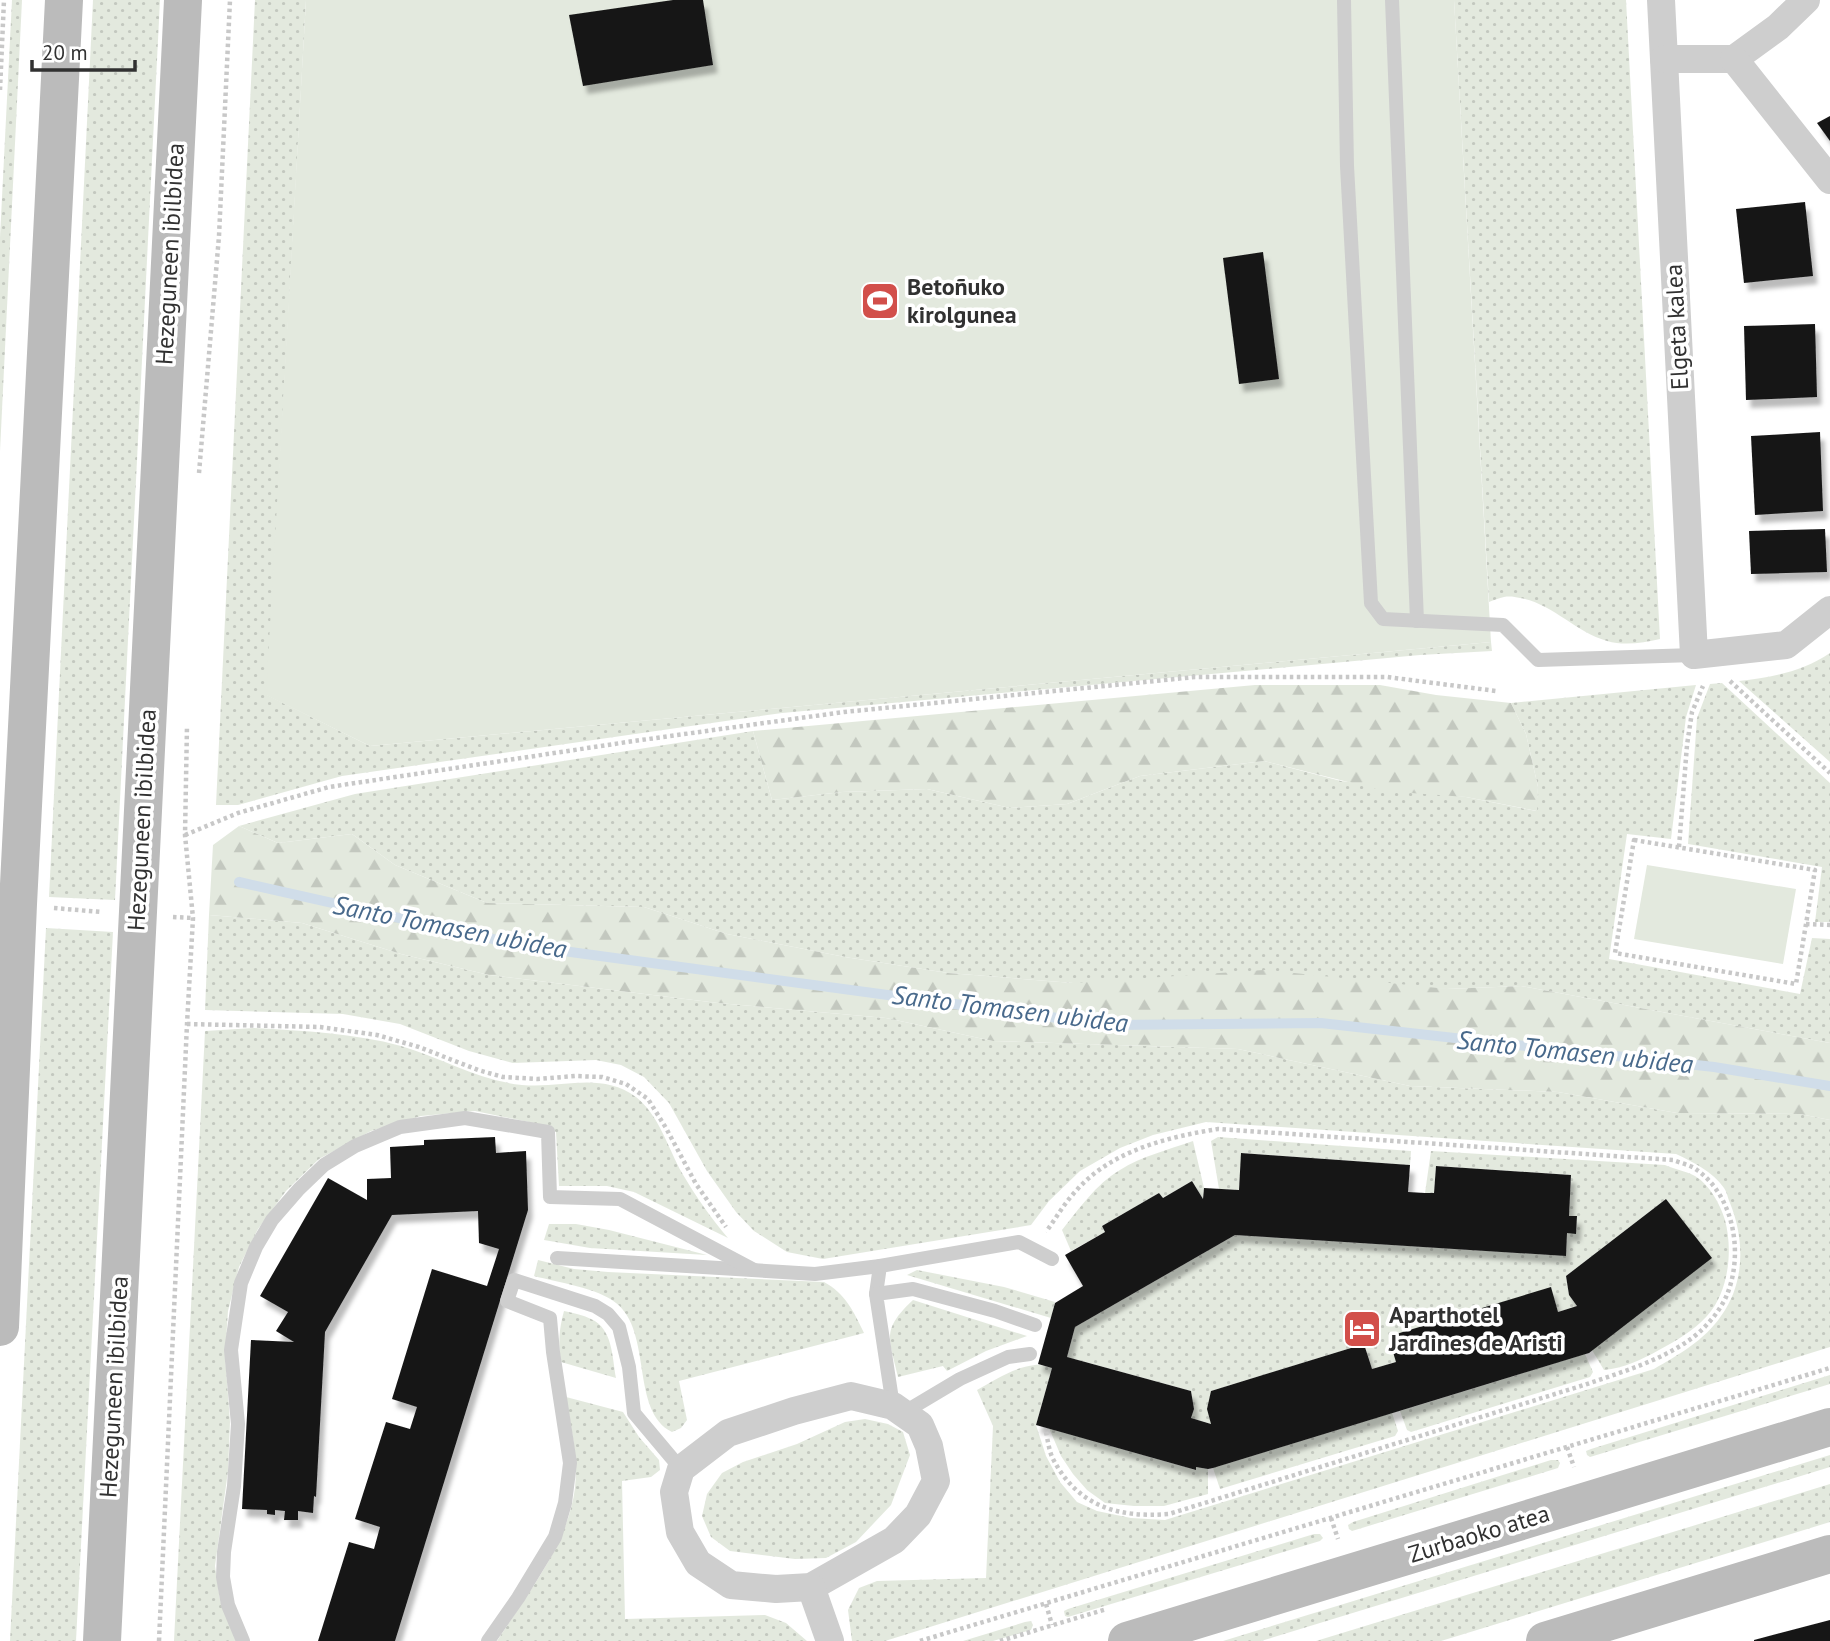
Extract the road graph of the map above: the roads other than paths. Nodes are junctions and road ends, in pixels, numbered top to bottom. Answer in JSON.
{"nodes":[{"id":1,"x":64,"y":0,"type":"edge"},
{"id":2,"x":183,"y":0,"type":"edge"},
{"id":3,"x":1344,"y":0,"type":"edge"},
{"id":4,"x":1392,"y":0,"type":"edge"},
{"id":5,"x":1661,"y":0,"type":"edge"},
{"id":6,"x":1806,"y":0,"type":"edge"},
{"id":7,"x":1664,"y":59,"type":"junction"},
{"id":8,"x":1734,"y":59,"type":"junction"},
{"id":9,"x":1830,"y":180,"type":"edge"},
{"id":10,"x":1830,"y":610,"type":"edge"},
{"id":11,"x":1417,"y":621,"type":"junction"},
{"id":12,"x":1700,"y":665,"type":"junction"},
{"id":13,"x":557,"y":1258,"type":"dead end"},
{"id":14,"x":1052,"y":1259,"type":"dead end"},
{"id":15,"x":880,"y":1266,"type":"junction"},
{"id":16,"x":754,"y":1270,"type":"junction"},
{"id":17,"x":876,"y":1294,"type":"junction"},
{"id":18,"x":1035,"y":1325,"type":"dead end"},
{"id":19,"x":0,"y":1327,"type":"edge"},
{"id":20,"x":1030,"y":1354,"type":"dead end"},
{"id":21,"x":898,"y":1410,"type":"junction"},
{"id":22,"x":1830,"y":1427,"type":"edge"},
{"id":23,"x":681,"y":1469,"type":"junction"},
{"id":24,"x":1830,"y":1554,"type":"edge"},
{"id":25,"x":811,"y":1587,"type":"junction"},
{"id":26,"x":102,"y":1641,"type":"edge"},
{"id":27,"x":243,"y":1641,"type":"edge"},
{"id":28,"x":488,"y":1641,"type":"edge"},
{"id":29,"x":830,"y":1641,"type":"edge"},
{"id":30,"x":1127,"y":1641,"type":"edge"},
{"id":31,"x":1545,"y":1641,"type":"edge"}],
"edges":[{"from":1,"to":19,"type":"main road"},
{"from":2,"to":26,"type":"main road","name":"Hezeguneen ibilbidea"},
{"from":3,"to":11,"type":"lane"},
{"from":4,"to":11,"type":"lane"},
{"from":5,"to":7,"type":"street","name":"Elgeta kalea"},
{"from":6,"to":8,"type":"street"},
{"from":7,"to":8,"type":"street"},
{"from":7,"to":12,"type":"street","name":"Elgeta kalea"},
{"from":8,"to":9,"type":"street"},
{"from":10,"to":12,"type":"street"},
{"from":11,"to":12,"type":"lane"},
{"from":13,"to":16,"type":"lane"},
{"from":14,"to":15,"type":"lane"},
{"from":15,"to":16,"type":"lane"},
{"from":15,"to":17,"type":"lane"},
{"from":16,"to":27,"type":"lane"},
{"from":17,"to":18,"type":"lane"},
{"from":17,"to":21,"type":"lane"},
{"from":20,"to":21,"type":"lane"},
{"from":21,"to":23,"type":"street"},
{"from":21,"to":25,"type":"street"},
{"from":22,"to":30,"type":"main road","name":"Zurbaoko atea"},
{"from":23,"to":25,"type":"street"},
{"from":23,"to":28,"type":"lane"},
{"from":24,"to":31,"type":"main road"},
{"from":25,"to":29,"type":"street"}]}
